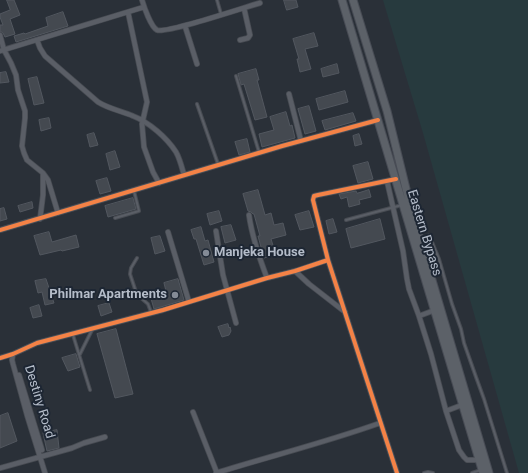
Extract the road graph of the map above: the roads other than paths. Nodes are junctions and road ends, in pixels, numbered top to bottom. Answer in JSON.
{"nodes":[{"id":1,"x":142,"y":0,"type":"edge"},
{"id":2,"x":217,"y":0,"type":"edge"},
{"id":3,"x":342,"y":0,"type":"edge"},
{"id":4,"x":354,"y":0,"type":"edge"},
{"id":5,"x":260,"y":3,"type":"dead end"},
{"id":6,"x":144,"y":8,"type":"junction"},
{"id":7,"x":244,"y":8,"type":"junction"},
{"id":8,"x":128,"y":12,"type":"junction"},
{"id":9,"x":221,"y":15,"type":"junction"},
{"id":10,"x":185,"y":26,"type":"junction"},
{"id":11,"x":0,"y":35,"type":"edge"},
{"id":12,"x":37,"y":40,"type":"junction"},
{"id":13,"x":240,"y":40,"type":"dead end"},
{"id":14,"x":2,"y":51,"type":"edge"},
{"id":15,"x":197,"y":64,"type":"dead end"},
{"id":16,"x":236,"y":76,"type":"dead end"},
{"id":17,"x":289,"y":94,"type":"dead end"},
{"id":18,"x":197,"y":104,"type":"dead end"},
{"id":19,"x":378,"y":120,"type":"junction"},
{"id":20,"x":143,"y":121,"type":"junction"},
{"id":21,"x":301,"y":141,"type":"junction"},
{"id":22,"x":260,"y":153,"type":"junction"},
{"id":23,"x":219,"y":165,"type":"junction"},
{"id":24,"x":43,"y":173,"type":"junction"},
{"id":25,"x":184,"y":175,"type":"junction"},
{"id":26,"x":396,"y":179,"type":"junction"},
{"id":27,"x":387,"y":181,"type":"junction"},
{"id":28,"x":159,"y":183,"type":"junction"},
{"id":29,"x":134,"y":190,"type":"junction"},
{"id":30,"x":403,"y":205,"type":"junction"},
{"id":31,"x":393,"y":208,"type":"junction"},
{"id":32,"x":58,"y":214,"type":"junction"},
{"id":33,"x":249,"y":215,"type":"dead end"},
{"id":34,"x":116,"y":218,"type":"dead end"},
{"id":35,"x":40,"y":219,"type":"junction"},
{"id":36,"x":346,"y":220,"type":"dead end"},
{"id":37,"x":0,"y":230,"type":"edge"},
{"id":38,"x":216,"y":231,"type":"dead end"},
{"id":39,"x":168,"y":232,"type":"dead end"},
{"id":40,"x":429,"y":235,"type":"dead end"},
{"id":41,"x":137,"y":258,"type":"dead end"},
{"id":42,"x":328,"y":260,"type":"junction"},
{"id":43,"x":295,"y":271,"type":"junction"},
{"id":44,"x":267,"y":278,"type":"junction"},
{"id":45,"x":227,"y":291,"type":"junction"},
{"id":46,"x":189,"y":302,"type":"junction"},
{"id":47,"x":434,"y":310,"type":"junction"},
{"id":48,"x":345,"y":312,"type":"junction"},
{"id":49,"x":152,"y":313,"type":"junction"},
{"id":50,"x":419,"y":316,"type":"junction"},
{"id":51,"x":236,"y":323,"type":"dead end"},
{"id":52,"x":92,"y":328,"type":"junction"},
{"id":53,"x":73,"y":334,"type":"junction"},
{"id":54,"x":13,"y":354,"type":"junction"},
{"id":55,"x":80,"y":355,"type":"junction"},
{"id":56,"x":0,"y":358,"type":"edge"},
{"id":57,"x":90,"y":390,"type":"dead end"},
{"id":58,"x":462,"y":405,"type":"junction"},
{"id":59,"x":446,"y":411,"type":"junction"},
{"id":60,"x":193,"y":412,"type":"dead end"},
{"id":61,"x":380,"y":423,"type":"junction"},
{"id":62,"x":471,"y":424,"type":"junction"},
{"id":63,"x":106,"y":436,"type":"dead end"},
{"id":64,"x":42,"y":456,"type":"junction"},
{"id":65,"x":479,"y":460,"type":"junction"},
{"id":66,"x":0,"y":468,"type":"edge"},
{"id":67,"x":485,"y":472,"type":"edge"},
{"id":68,"x":45,"y":473,"type":"edge"},
{"id":69,"x":216,"y":473,"type":"edge"},
{"id":70,"x":397,"y":473,"type":"edge"},
{"id":71,"x":424,"y":473,"type":"edge"},
{"id":72,"x":433,"y":473,"type":"edge"},
{"id":73,"x":472,"y":473,"type":"edge"},
{"id":74,"x":506,"y":473,"type":"edge"}],
"edges":[{"from":1,"to":6,"type":"street"},
{"from":2,"to":9,"type":"lane"},
{"from":3,"to":19,"type":"main road","name":"Eastern Bypass"},
{"from":4,"to":62,"type":"main road","name":"Eastern Bypass"},
{"from":5,"to":7,"type":"street"},
{"from":6,"to":8,"type":"street"},
{"from":6,"to":10,"type":"street"},
{"from":7,"to":9,"type":"street"},
{"from":7,"to":13,"type":"street"},
{"from":8,"to":12,"type":"street"},
{"from":8,"to":20,"type":"street"},
{"from":9,"to":10,"type":"street"},
{"from":10,"to":15,"type":"street"},
{"from":11,"to":14,"type":"street"},
{"from":12,"to":14,"type":"street"},
{"from":12,"to":20,"type":"street"},
{"from":14,"to":24,"type":"street"},
{"from":16,"to":22,"type":"lane"},
{"from":17,"to":21,"type":"street"},
{"from":18,"to":23,"type":"lane"},
{"from":19,"to":21,"type":"street"},
{"from":19,"to":26,"type":"main road","name":"Eastern Bypass"},
{"from":20,"to":25,"type":"street"},
{"from":20,"to":28,"type":"street"},
{"from":21,"to":22,"type":"street"},
{"from":22,"to":23,"type":"street"},
{"from":23,"to":25,"type":"street"},
{"from":24,"to":32,"type":"street"},
{"from":24,"to":35,"type":"street"},
{"from":25,"to":28,"type":"street"},
{"from":26,"to":27,"type":"street"},
{"from":26,"to":30,"type":"main road","name":"Eastern Bypass"},
{"from":27,"to":31,"type":"street"},
{"from":27,"to":42,"type":"street"},
{"from":28,"to":29,"type":"street"},
{"from":29,"to":32,"type":"street"},
{"from":29,"to":34,"type":"lane"},
{"from":30,"to":31,"type":"lane"},
{"from":30,"to":47,"type":"main road","name":"Eastern Bypass"},
{"from":31,"to":36,"type":"lane"},
{"from":31,"to":50,"type":"street"},
{"from":32,"to":35,"type":"street"},
{"from":33,"to":44,"type":"street"},
{"from":35,"to":37,"type":"street"},
{"from":38,"to":45,"type":"street"},
{"from":39,"to":46,"type":"street"},
{"from":40,"to":74,"type":"lane"},
{"from":41,"to":49,"type":"lane"},
{"from":42,"to":43,"type":"street"},
{"from":42,"to":48,"type":"street"},
{"from":43,"to":44,"type":"street"},
{"from":43,"to":48,"type":"street"},
{"from":44,"to":45,"type":"street"},
{"from":45,"to":46,"type":"street"},
{"from":45,"to":51,"type":"street"},
{"from":46,"to":49,"type":"street"},
{"from":47,"to":50,"type":"street"},
{"from":47,"to":58,"type":"main road","name":"Eastern Bypass"},
{"from":48,"to":61,"type":"street"},
{"from":49,"to":52,"type":"street"},
{"from":50,"to":59,"type":"street"},
{"from":52,"to":53,"type":"street"},
{"from":52,"to":55,"type":"lane"},
{"from":53,"to":54,"type":"street"},
{"from":53,"to":55,"type":"lane"},
{"from":54,"to":56,"type":"street"},
{"from":54,"to":64,"type":"street"},
{"from":55,"to":57,"type":"lane"},
{"from":58,"to":59,"type":"street"},
{"from":58,"to":62,"type":"main road","name":"Eastern Bypass"},
{"from":59,"to":65,"type":"street"},
{"from":60,"to":69,"type":"street"},
{"from":61,"to":69,"type":"street"},
{"from":61,"to":70,"type":"street"},
{"from":62,"to":65,"type":"main road","name":"Eastern Bypass"},
{"from":62,"to":67,"type":"main road","name":"Eastern Bypass"},
{"from":63,"to":64,"type":"street"},
{"from":64,"to":66,"type":"street"},
{"from":64,"to":68,"type":"street"},
{"from":65,"to":67,"type":"main road","name":"Eastern Bypass"},
{"from":67,"to":73,"type":"lane"},
{"from":71,"to":72,"type":"lane"}]}
